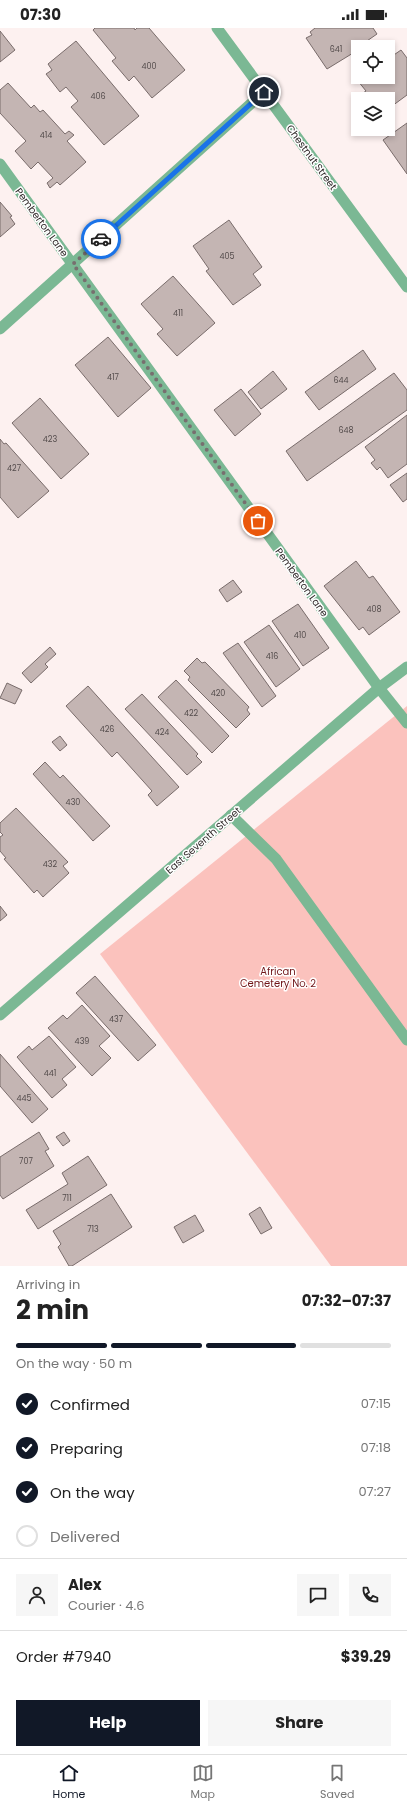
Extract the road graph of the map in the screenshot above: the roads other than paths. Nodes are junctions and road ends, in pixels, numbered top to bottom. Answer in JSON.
{"nodes":[{"id":1,"x":217,"y":28,"type":"edge"},
{"id":2,"x":264,"y":92,"type":"junction"},
{"id":3,"x":0,"y":164,"type":"edge"},
{"id":4,"x":73,"y":264,"type":"junction"},
{"id":5,"x":407,"y":287,"type":"edge"},
{"id":6,"x":0,"y":329,"type":"edge"},
{"id":7,"x":407,"y":667,"type":"edge"},
{"id":8,"x":379,"y":688,"type":"junction"},
{"id":9,"x":407,"y":723,"type":"edge"},
{"id":10,"x":231,"y":815,"type":"junction"},
{"id":11,"x":0,"y":1015,"type":"edge"},
{"id":12,"x":407,"y":1040,"type":"edge"}],
"edges":[{"from":1,"to":2,"type":"street","name":"Chestnut Street"},
{"from":2,"to":4,"type":"street"},
{"from":2,"to":5,"type":"street","name":"Chestnut Street"},
{"from":3,"to":4,"type":"street","name":"Pemberton Lane"},
{"from":4,"to":6,"type":"street"},
{"from":4,"to":8,"type":"street","name":"Pemberton Lane"},
{"from":7,"to":8,"type":"street","name":"East Seventh Street"},
{"from":8,"to":9,"type":"street","name":"Pemberton Lane"},
{"from":8,"to":10,"type":"street","name":"East Seventh Street"},
{"from":10,"to":11,"type":"street","name":"East Seventh Street"},
{"from":10,"to":12,"type":"street"}]}
